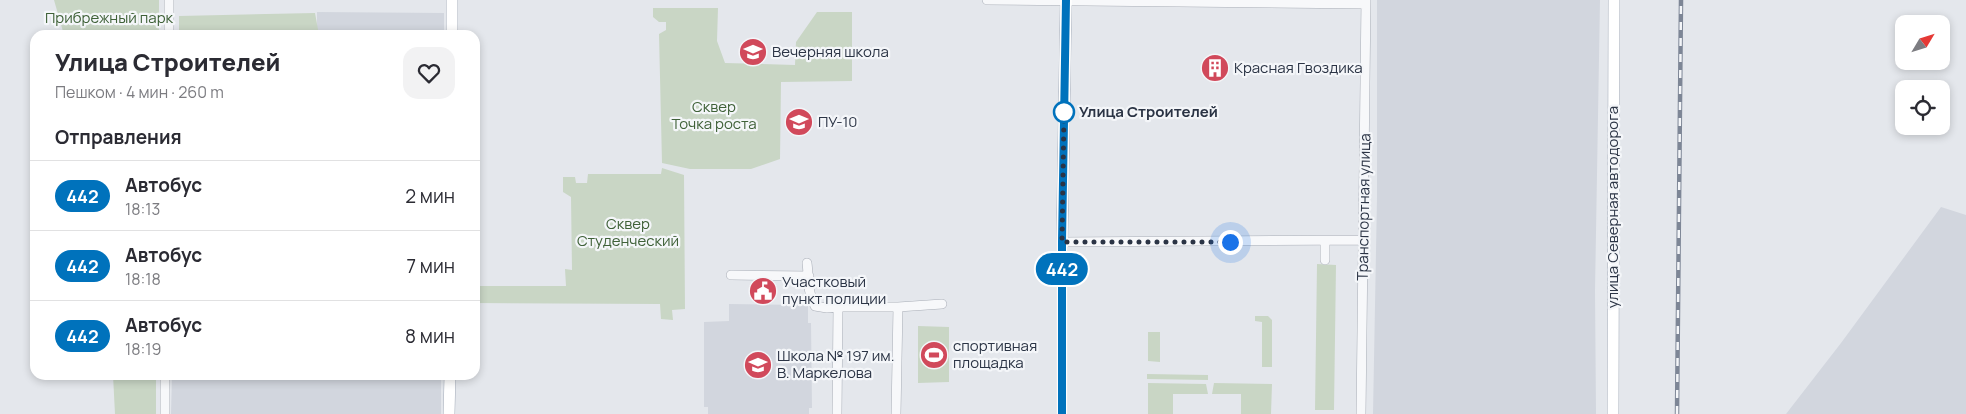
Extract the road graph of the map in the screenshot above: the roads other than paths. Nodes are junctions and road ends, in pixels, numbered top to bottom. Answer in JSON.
{"nodes":[{"id":1,"x":169,"y":0,"type":"edge"},
{"id":2,"x":452,"y":0,"type":"edge"},
{"id":3,"x":987,"y":0,"type":"edge"},
{"id":4,"x":1066,"y":0,"type":"edge"},
{"id":5,"x":1614,"y":0,"type":"edge"},
{"id":6,"x":1366,"y":2,"type":"edge"},
{"id":7,"x":169,"y":30,"type":"edge"},
{"id":8,"x":452,"y":30,"type":"edge"},
{"id":9,"x":1364,"y":240,"type":"junction"},
{"id":10,"x":1324,"y":241,"type":"junction"},
{"id":11,"x":1062,"y":242,"type":"junction"},
{"id":12,"x":1325,"y":260,"type":"dead end"},
{"id":13,"x":808,"y":263,"type":"dead end"},
{"id":14,"x":731,"y":275,"type":"dead end"},
{"id":15,"x":809,"y":276,"type":"junction"},
{"id":16,"x":942,"y":304,"type":"dead end"},
{"id":17,"x":898,"y":307,"type":"junction"},
{"id":18,"x":838,"y":308,"type":"junction"},
{"id":19,"x":165,"y":380,"type":"edge"},
{"id":20,"x":450,"y":380,"type":"edge"},
{"id":21,"x":165,"y":414,"type":"edge"},
{"id":22,"x":449,"y":414,"type":"edge"},
{"id":23,"x":837,"y":414,"type":"edge"},
{"id":24,"x":896,"y":414,"type":"edge"},
{"id":25,"x":1062,"y":414,"type":"edge"},
{"id":26,"x":1361,"y":414,"type":"edge"},
{"id":27,"x":1613,"y":414,"type":"edge"}],
"edges":[{"from":1,"to":7,"type":"street"},
{"from":2,"to":8,"type":"main road"},
{"from":3,"to":4,"type":"street"},
{"from":4,"to":6,"type":"street"},
{"from":4,"to":11,"type":"main road"},
{"from":5,"to":27,"type":"main road","name":"улица Северная автодорога"},
{"from":6,"to":9,"type":"street","name":"Транспортная улица"},
{"from":9,"to":10,"type":"street"},
{"from":9,"to":26,"type":"street","name":"Транспортная улица"},
{"from":10,"to":11,"type":"street"},
{"from":10,"to":12,"type":"street"},
{"from":11,"to":25,"type":"main road"},
{"from":13,"to":15,"type":"street"},
{"from":14,"to":15,"type":"street"},
{"from":15,"to":18,"type":"street"},
{"from":16,"to":17,"type":"street"},
{"from":17,"to":18,"type":"street"},
{"from":17,"to":24,"type":"street"},
{"from":18,"to":23,"type":"street"},
{"from":19,"to":21,"type":"street"},
{"from":20,"to":22,"type":"main road"}]}
